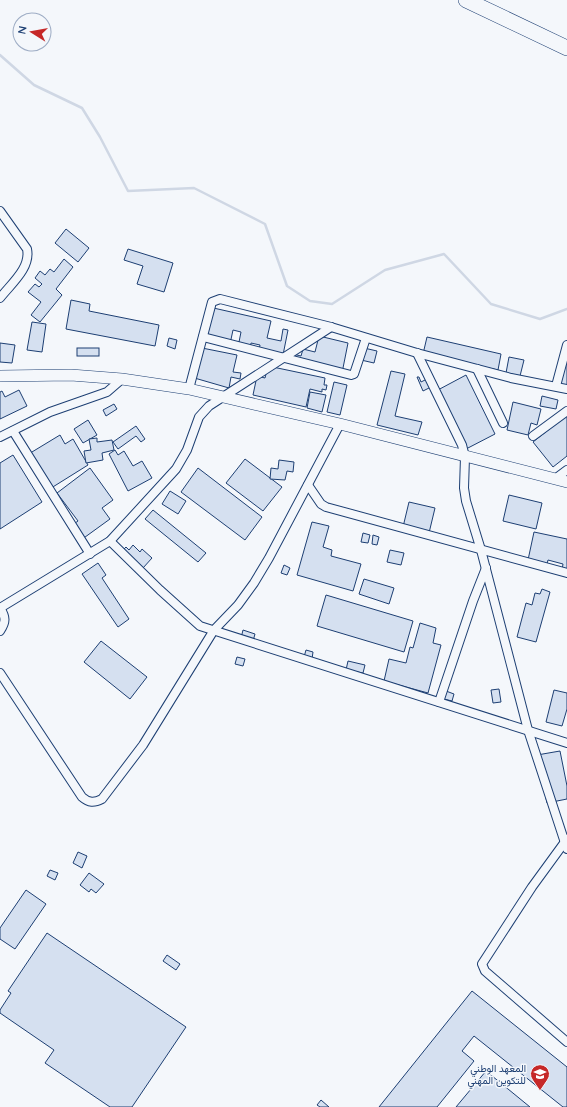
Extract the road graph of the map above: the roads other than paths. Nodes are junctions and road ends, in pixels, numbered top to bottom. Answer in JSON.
{"nodes":[{"id":1,"x":466,"y":0,"type":"edge"},
{"id":2,"x":567,"y":48,"type":"edge"},
{"id":3,"x":0,"y":211,"type":"edge"},
{"id":4,"x":0,"y":298,"type":"edge"},
{"id":5,"x":331,"y":327,"type":"junction"},
{"id":6,"x":203,"y":337,"type":"junction"},
{"id":7,"x":366,"y":338,"type":"junction"},
{"id":8,"x":567,"y":345,"type":"edge"},
{"id":9,"x":418,"y":354,"type":"junction"},
{"id":10,"x":282,"y":359,"type":"junction"},
{"id":11,"x":477,"y":369,"type":"junction"},
{"id":12,"x":0,"y":376,"type":"edge"},
{"id":13,"x":122,"y":379,"type":"junction"},
{"id":14,"x":556,"y":386,"type":"junction"},
{"id":15,"x":189,"y":389,"type":"junction"},
{"id":16,"x":567,"y":389,"type":"edge"},
{"id":17,"x":224,"y":396,"type":"junction"},
{"id":18,"x":567,"y":411,"type":"edge"},
{"id":19,"x":503,"y":422,"type":"dead end"},
{"id":20,"x":340,"y":424,"type":"junction"},
{"id":21,"x":13,"y":431,"type":"junction"},
{"id":22,"x":533,"y":436,"type":"dead end"},
{"id":23,"x":0,"y":437,"type":"edge"},
{"id":24,"x":465,"y":457,"type":"junction"},
{"id":25,"x":567,"y":470,"type":"edge"},
{"id":26,"x":554,"y":479,"type":"junction"},
{"id":27,"x":567,"y":482,"type":"edge"},
{"id":28,"x":308,"y":486,"type":"junction"},
{"id":29,"x":110,"y":541,"type":"junction"},
{"id":30,"x":481,"y":550,"type":"junction"},
{"id":31,"x":90,"y":554,"type":"junction"},
{"id":32,"x":486,"y":568,"type":"junction"},
{"id":33,"x":567,"y":573,"type":"edge"},
{"id":34,"x":0,"y":608,"type":"edge"},
{"id":35,"x":214,"y":630,"type":"junction"},
{"id":36,"x":0,"y":631,"type":"edge"},
{"id":37,"x":0,"y":673,"type":"edge"},
{"id":38,"x":439,"y":702,"type":"junction"},
{"id":39,"x":528,"y":730,"type":"junction"},
{"id":40,"x":567,"y":743,"type":"edge"},
{"id":41,"x":566,"y":843,"type":"edge"},
{"id":42,"x":567,"y":1042,"type":"edge"}],
"edges":[{"from":1,"to":2,"type":"highway"},
{"from":3,"to":4,"type":"street"},
{"from":5,"to":6,"type":"street"},
{"from":5,"to":7,"type":"street"},
{"from":5,"to":10,"type":"street"},
{"from":6,"to":10,"type":"street"},
{"from":6,"to":15,"type":"street"},
{"from":7,"to":9,"type":"street"},
{"from":7,"to":10,"type":"street"},
{"from":8,"to":14,"type":"street"},
{"from":9,"to":11,"type":"street"},
{"from":9,"to":24,"type":"street"},
{"from":10,"to":17,"type":"street"},
{"from":11,"to":14,"type":"street"},
{"from":11,"to":19,"type":"street"},
{"from":12,"to":13,"type":"main road"},
{"from":13,"to":15,"type":"main road"},
{"from":13,"to":21,"type":"street"},
{"from":14,"to":16,"type":"street"},
{"from":15,"to":17,"type":"main road"},
{"from":17,"to":20,"type":"main road"},
{"from":17,"to":29,"type":"street"},
{"from":18,"to":22,"type":"street"},
{"from":20,"to":24,"type":"main road"},
{"from":20,"to":28,"type":"street"},
{"from":21,"to":23,"type":"street"},
{"from":21,"to":31,"type":"street"},
{"from":24,"to":26,"type":"main road"},
{"from":24,"to":30,"type":"street"},
{"from":25,"to":26,"type":"street"},
{"from":26,"to":27,"type":"main road"},
{"from":28,"to":30,"type":"street"},
{"from":28,"to":35,"type":"street"},
{"from":29,"to":31,"type":"street"},
{"from":29,"to":35,"type":"street"},
{"from":30,"to":32,"type":"street"},
{"from":30,"to":33,"type":"street"},
{"from":31,"to":34,"type":"street"},
{"from":32,"to":38,"type":"street"},
{"from":32,"to":39,"type":"street"},
{"from":34,"to":36,"type":"street"},
{"from":35,"to":37,"type":"street"},
{"from":35,"to":38,"type":"street"},
{"from":38,"to":39,"type":"street"},
{"from":39,"to":40,"type":"street"},
{"from":39,"to":41,"type":"street"},
{"from":41,"to":42,"type":"street"}]}
